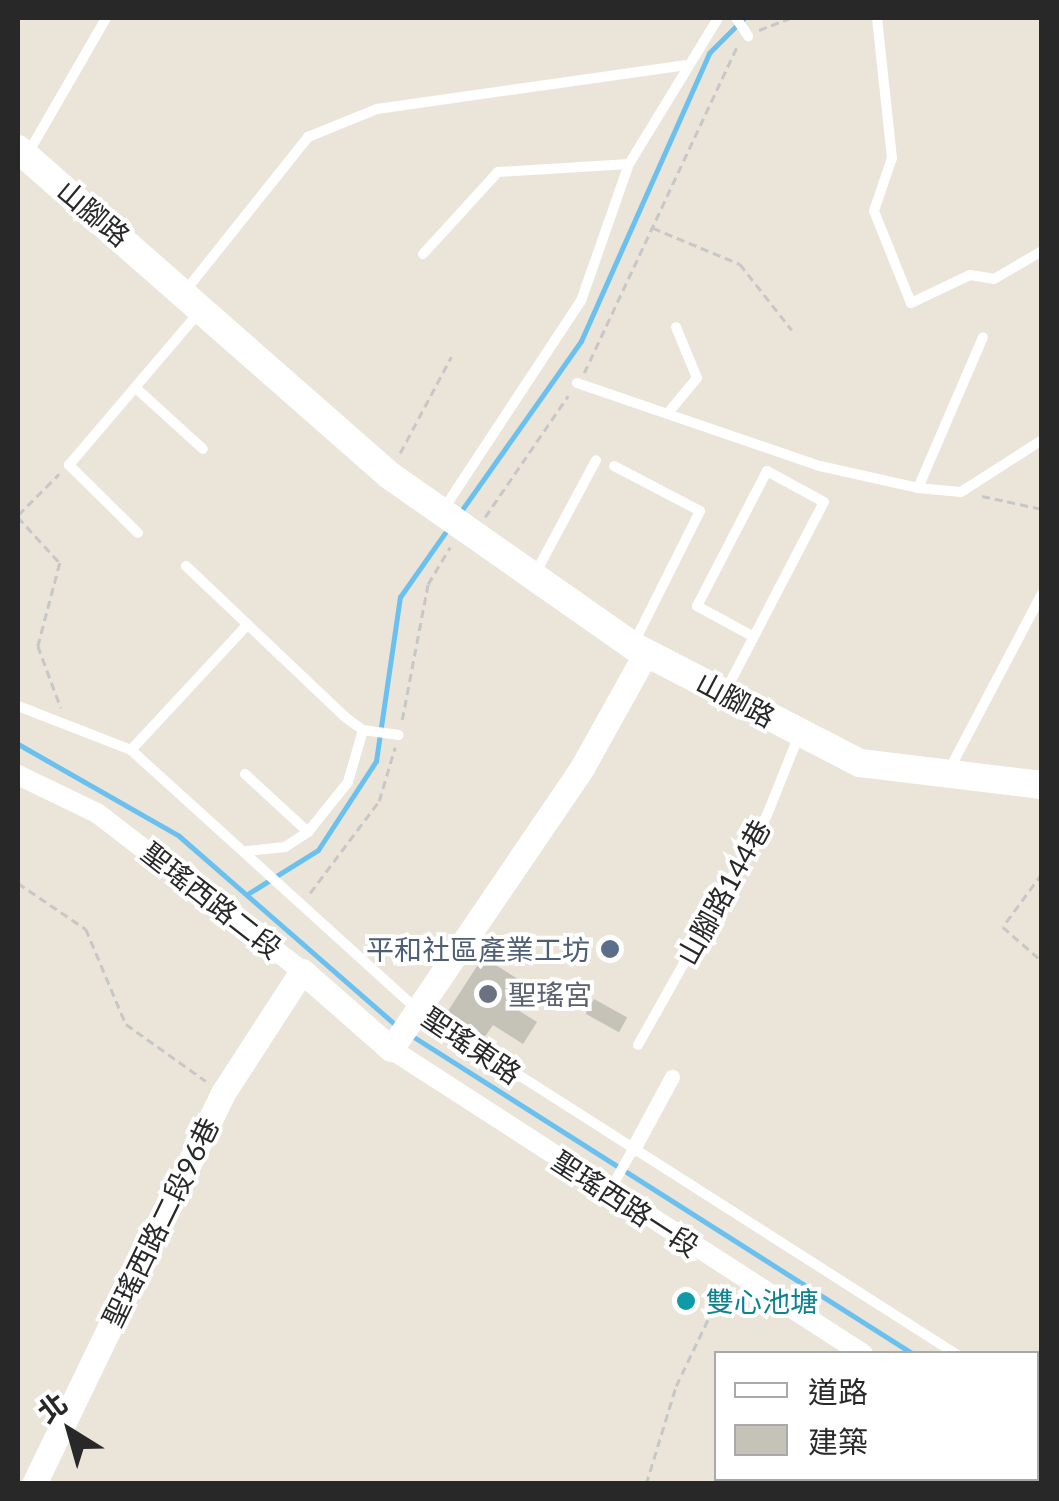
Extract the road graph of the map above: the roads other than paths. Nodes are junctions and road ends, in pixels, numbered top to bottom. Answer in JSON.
{"nodes":[{"id":1,"x":106,"y":18,"type":"edge"},
{"id":2,"x":718,"y":18,"type":"edge"},
{"id":3,"x":736,"y":18,"type":"edge"},
{"id":4,"x":876,"y":18,"type":"edge"},
{"id":5,"x":748,"y":36,"type":"road end"},
{"id":6,"x":685,"y":65,"type":"junction"},
{"id":7,"x":22,"y":153,"type":"edge"},
{"id":8,"x":629,"y":164,"type":"junction"},
{"id":9,"x":1042,"y":250,"type":"edge"},
{"id":10,"x":423,"y":254,"type":"dead end"},
{"id":11,"x":195,"y":298,"type":"junction"},
{"id":12,"x":676,"y":327,"type":"dead end"},
{"id":13,"x":983,"y":337,"type":"dead end"},
{"id":14,"x":577,"y":383,"type":"road end"},
{"id":15,"x":137,"y":389,"type":"junction"},
{"id":16,"x":668,"y":414,"type":"junction"},
{"id":17,"x":1042,"y":440,"type":"edge"},
{"id":18,"x":203,"y":449,"type":"dead end"},
{"id":19,"x":596,"y":460,"type":"dead end"},
{"id":20,"x":614,"y":466,"type":"dead end"},
{"id":21,"x":918,"y":488,"type":"junction"},
{"id":22,"x":458,"y":528,"type":"junction"},
{"id":23,"x":138,"y":532,"type":"dead end"},
{"id":24,"x":186,"y":566,"type":"dead end"},
{"id":25,"x":533,"y":577,"type":"junction"},
{"id":26,"x":1042,"y":594,"type":"edge"},
{"id":27,"x":247,"y":625,"type":"junction"},
{"id":28,"x":752,"y":636,"type":"junction"},
{"id":29,"x":639,"y":649,"type":"junction"},
{"id":30,"x":725,"y":692,"type":"junction"},
{"id":31,"x":18,"y":706,"type":"edge"},
{"id":32,"x":363,"y":730,"type":"junction"},
{"id":33,"x":800,"y":734,"type":"junction"},
{"id":34,"x":399,"y":735,"type":"road end"},
{"id":35,"x":131,"y":750,"type":"junction"},
{"id":36,"x":245,"y":774,"type":"dead end"},
{"id":37,"x":18,"y":775,"type":"edge"},
{"id":38,"x":946,"y":778,"type":"junction"},
{"id":39,"x":1042,"y":785,"type":"edge"},
{"id":40,"x":308,"y":832,"type":"junction"},
{"id":41,"x":247,"y":851,"type":"junction"},
{"id":42,"x":302,"y":971,"type":"junction"},
{"id":43,"x":418,"y":1015,"type":"junction"},
{"id":44,"x":638,"y":1045,"type":"dead end"},
{"id":45,"x":391,"y":1049,"type":"junction"},
{"id":46,"x":672,"y":1077,"type":"dead end"},
{"id":47,"x":633,"y":1149,"type":"junction"},
{"id":48,"x":608,"y":1192,"type":"junction"},
{"id":49,"x":858,"y":1351,"type":"edge"},
{"id":50,"x":951,"y":1351,"type":"edge"},
{"id":51,"x":34,"y":1484,"type":"edge"}],
"edges":[{"from":1,"to":7,"type":"lane"},
{"from":2,"to":6,"type":"lane"},
{"from":3,"to":5,"type":"lane"},
{"from":4,"to":9,"type":"lane"},
{"from":6,"to":8,"type":"lane"},
{"from":6,"to":11,"type":"lane"},
{"from":7,"to":11,"type":"main road","name":"山腳路"},
{"from":8,"to":10,"type":"lane"},
{"from":8,"to":22,"type":"lane"},
{"from":11,"to":15,"type":"lane"},
{"from":11,"to":22,"type":"main road","name":"山腳路"},
{"from":12,"to":16,"type":"lane"},
{"from":13,"to":21,"type":"lane"},
{"from":14,"to":16,"type":"lane"},
{"from":15,"to":18,"type":"lane"},
{"from":15,"to":23,"type":"lane"},
{"from":16,"to":21,"type":"lane"},
{"from":17,"to":21,"type":"lane"},
{"from":19,"to":25,"type":"lane"},
{"from":20,"to":29,"type":"lane"},
{"from":22,"to":25,"type":"main road","name":"山腳路"},
{"from":24,"to":27,"type":"lane"},
{"from":25,"to":29,"type":"main road","name":"山腳路"},
{"from":26,"to":38,"type":"lane"},
{"from":27,"to":32,"type":"lane"},
{"from":27,"to":35,"type":"lane"},
{"from":28,"to":28,"type":"lane"},
{"from":28,"to":30,"type":"lane"},
{"from":29,"to":30,"type":"main road","name":"山腳路"},
{"from":29,"to":43,"type":"street"},
{"from":30,"to":33,"type":"main road","name":"山腳路"},
{"from":31,"to":35,"type":"lane","name":"聖瑤東路"},
{"from":32,"to":34,"type":"lane"},
{"from":32,"to":40,"type":"lane"},
{"from":33,"to":38,"type":"main road","name":"山腳路"},
{"from":33,"to":44,"type":"lane","name":"山腳路144巷"},
{"from":35,"to":41,"type":"lane","name":"聖瑤東路"},
{"from":36,"to":40,"type":"lane"},
{"from":37,"to":42,"type":"street","name":"聖瑤西路二段"},
{"from":38,"to":39,"type":"main road","name":"山腳路"},
{"from":40,"to":41,"type":"lane"},
{"from":41,"to":43,"type":"lane","name":"聖瑤東路"},
{"from":42,"to":45,"type":"street","name":"聖瑤西路二段"},
{"from":42,"to":51,"type":"street","name":"聖瑤西路二段96巷"},
{"from":43,"to":45,"type":"street"},
{"from":43,"to":47,"type":"lane","name":"聖瑤東路"},
{"from":45,"to":48,"type":"street","name":"聖瑤西路一段"},
{"from":46,"to":47,"type":"street"},
{"from":47,"to":48,"type":"lane"},
{"from":47,"to":50,"type":"lane","name":"聖瑤東路"},
{"from":48,"to":49,"type":"street","name":"聖瑤西路一段"}]}
